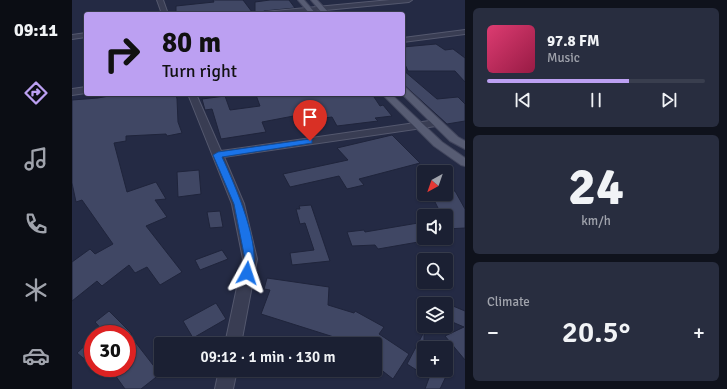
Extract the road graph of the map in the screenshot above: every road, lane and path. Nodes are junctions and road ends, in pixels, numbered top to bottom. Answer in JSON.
{"nodes":[{"id":1,"x":160,"y":0,"type":"edge"},
{"id":2,"x":301,"y":0,"type":"edge"},
{"id":3,"x":314,"y":0,"type":"edge"},
{"id":4,"x":409,"y":0,"type":"edge"},
{"id":5,"x":321,"y":8,"type":"junction"},
{"id":6,"x":164,"y":12,"type":"edge"},
{"id":7,"x":310,"y":12,"type":"edge"},
{"id":8,"x":325,"y":12,"type":"edge"},
{"id":9,"x":465,"y":32,"type":"edge"},
{"id":10,"x":84,"y":35,"type":"edge"},
{"id":11,"x":72,"y":37,"type":"edge"},
{"id":12,"x":405,"y":40,"type":"edge"},
{"id":13,"x":84,"y":90,"type":"edge"},
{"id":14,"x":72,"y":92,"type":"edge"},
{"id":15,"x":405,"y":92,"type":"edge"},
{"id":16,"x":193,"y":96,"type":"edge"},
{"id":17,"x":388,"y":96,"type":"edge"},
{"id":18,"x":436,"y":123,"type":"junction"},
{"id":19,"x":417,"y":125,"type":"junction"},
{"id":20,"x":465,"y":146,"type":"edge"},
{"id":21,"x":218,"y":155,"type":"junction"},
{"id":22,"x":464,"y":162,"type":"edge"},
{"id":23,"x":234,"y":337,"type":"edge"},
{"id":24,"x":227,"y":377,"type":"edge"},
{"id":25,"x":224,"y":389,"type":"edge"}],
"edges":[{"from":1,"to":6,"type":"street"},
{"from":2,"to":7,"type":"main road"},
{"from":3,"to":5,"type":"main road"},
{"from":4,"to":5,"type":"street"},
{"from":5,"to":7,"type":"street"},
{"from":5,"to":8,"type":"main road"},
{"from":9,"to":12,"type":"street"},
{"from":10,"to":11,"type":"street"},
{"from":13,"to":14,"type":"street"},
{"from":15,"to":18,"type":"main road"},
{"from":16,"to":21,"type":"street"},
{"from":17,"to":19,"type":"main road"},
{"from":18,"to":19,"type":"street"},
{"from":18,"to":20,"type":"main road"},
{"from":19,"to":21,"type":"street"},
{"from":19,"to":22,"type":"main road"},
{"from":21,"to":23,"type":"street"},
{"from":24,"to":25,"type":"street"}]}
